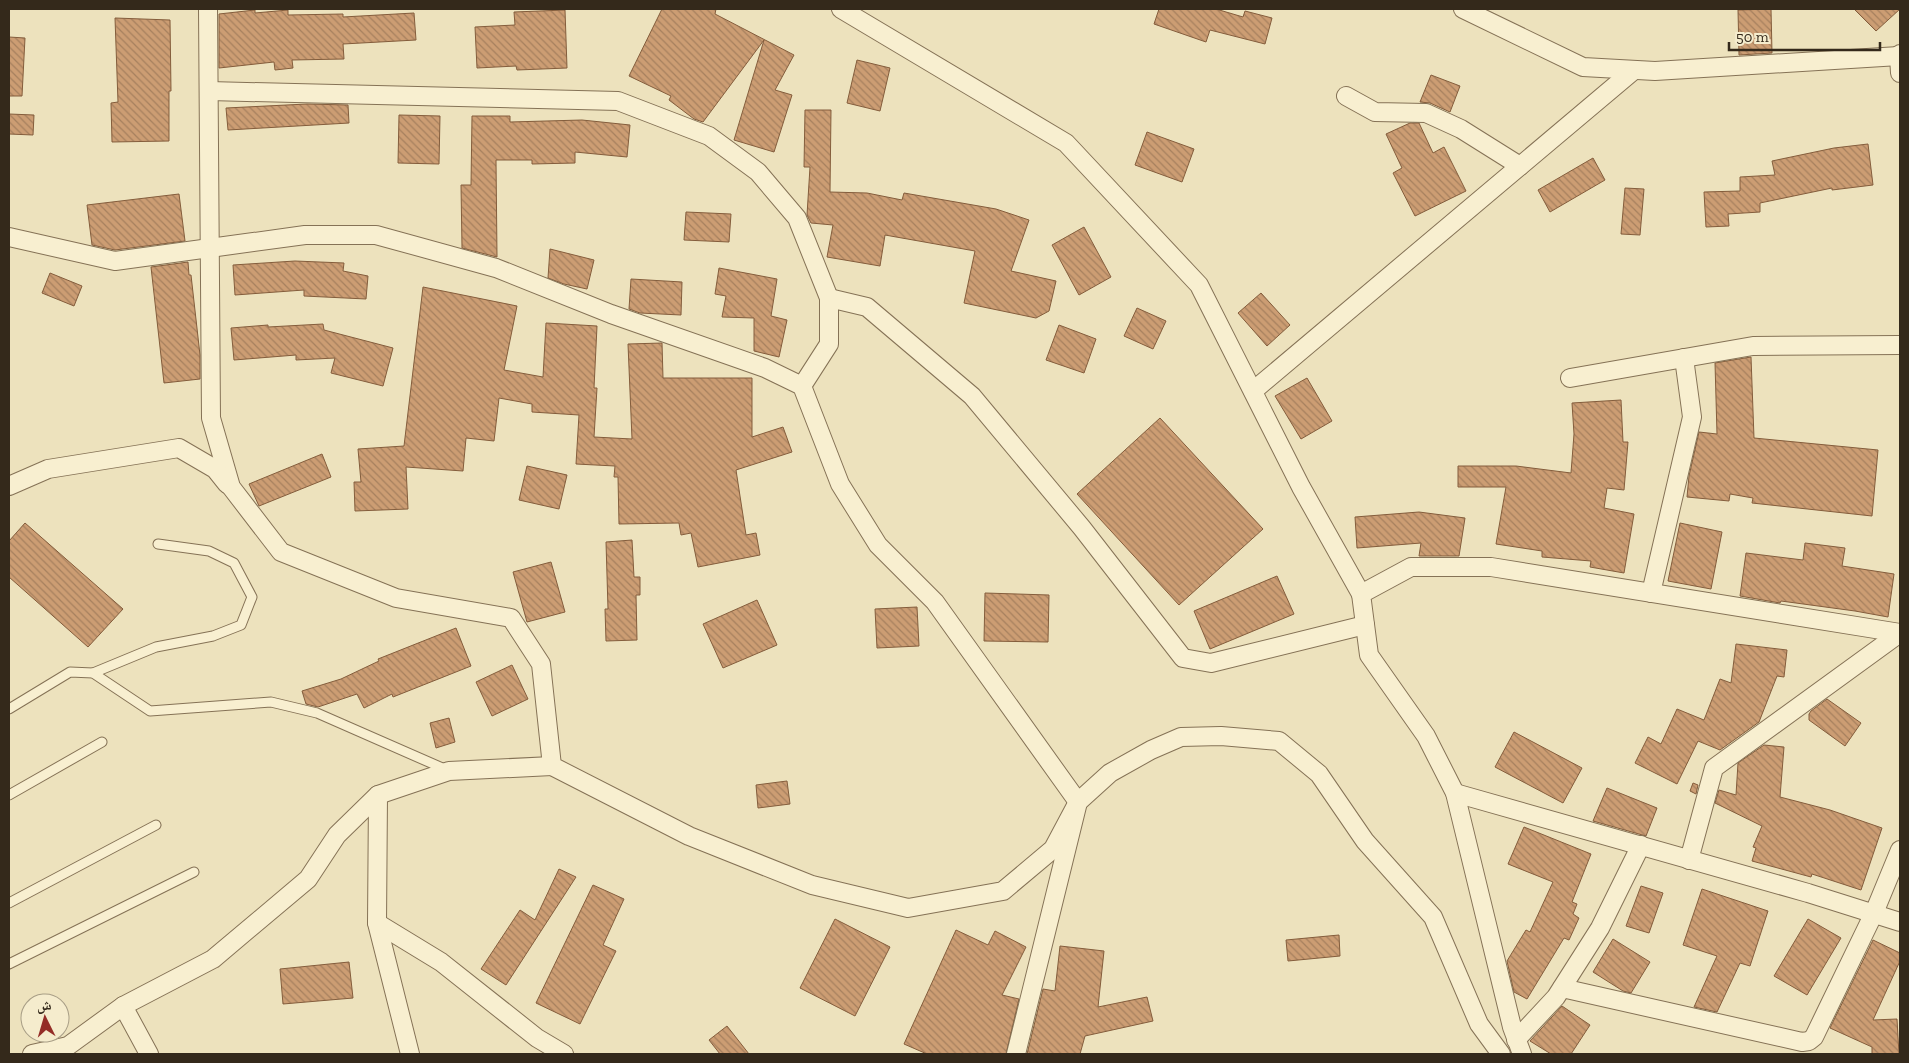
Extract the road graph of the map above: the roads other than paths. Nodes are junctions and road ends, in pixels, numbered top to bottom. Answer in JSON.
{"nodes":[{"id":1,"x":208,"y":9,"type":"edge"},
{"id":2,"x":841,"y":9,"type":"edge"},
{"id":3,"x":1463,"y":9,"type":"edge"},
{"id":4,"x":1900,"y":61,"type":"edge"},
{"id":5,"x":1634,"y":70,"type":"junction"},
{"id":6,"x":209,"y":91,"type":"junction"},
{"id":7,"x":1346,"y":96,"type":"dead end"},
{"id":8,"x":1520,"y":166,"type":"junction"},
{"id":9,"x":9,"y":238,"type":"edge"},
{"id":10,"x":210,"y":248,"type":"junction"},
{"id":11,"x":829,"y":298,"type":"junction"},
{"id":12,"x":1900,"y":345,"type":"edge"},
{"id":13,"x":1684,"y":358,"type":"junction"},
{"id":14,"x":1570,"y":378,"type":"dead end"},
{"id":15,"x":802,"y":386,"type":"junction"},
{"id":16,"x":1253,"y":391,"type":"junction"},
{"id":17,"x":9,"y":486,"type":"edge"},
{"id":18,"x":158,"y":544,"type":"dead end"},
{"id":19,"x":281,"y":552,"type":"junction"},
{"id":20,"x":1651,"y":593,"type":"junction"},
{"id":21,"x":1361,"y":594,"type":"junction"},
{"id":22,"x":1365,"y":624,"type":"junction"},
{"id":23,"x":93,"y":673,"type":"junction"},
{"id":24,"x":9,"y":708,"type":"edge"},
{"id":25,"x":102,"y":742,"type":"dead end"},
{"id":26,"x":552,"y":766,"type":"junction"},
{"id":27,"x":449,"y":771,"type":"junction"},
{"id":28,"x":1455,"y":793,"type":"junction"},
{"id":29,"x":9,"y":795,"type":"edge"},
{"id":30,"x":378,"y":795,"type":"junction"},
{"id":31,"x":1078,"y":802,"type":"junction"},
{"id":32,"x":156,"y":825,"type":"dead end"},
{"id":33,"x":1641,"y":846,"type":"junction"},
{"id":34,"x":1900,"y":850,"type":"edge"},
{"id":35,"x":1689,"y":860,"type":"junction"},
{"id":36,"x":194,"y":872,"type":"dead end"},
{"id":37,"x":9,"y":903,"type":"edge"},
{"id":38,"x":1874,"y":914,"type":"junction"},
{"id":39,"x":1900,"y":922,"type":"edge"},
{"id":40,"x":377,"y":923,"type":"junction"},
{"id":41,"x":9,"y":964,"type":"edge"},
{"id":42,"x":1562,"y":988,"type":"junction"},
{"id":43,"x":123,"y":1006,"type":"junction"},
{"id":44,"x":1519,"y":1047,"type":"edge"},
{"id":45,"x":32,"y":1054,"type":"edge"},
{"id":46,"x":150,"y":1054,"type":"edge"},
{"id":47,"x":410,"y":1054,"type":"edge"},
{"id":48,"x":564,"y":1054,"type":"edge"},
{"id":49,"x":1016,"y":1054,"type":"edge"},
{"id":50,"x":1501,"y":1054,"type":"edge"}],
"edges":[{"from":1,"to":6,"type":"street"},
{"from":2,"to":16,"type":"street"},
{"from":3,"to":5,"type":"street"},
{"from":4,"to":5,"type":"street"},
{"from":5,"to":8,"type":"street"},
{"from":6,"to":10,"type":"street"},
{"from":6,"to":11,"type":"street"},
{"from":7,"to":8,"type":"street"},
{"from":8,"to":16,"type":"street"},
{"from":9,"to":10,"type":"street"},
{"from":10,"to":15,"type":"street"},
{"from":10,"to":19,"type":"street"},
{"from":11,"to":15,"type":"street"},
{"from":11,"to":22,"type":"street"},
{"from":12,"to":13,"type":"street"},
{"from":13,"to":14,"type":"street"},
{"from":13,"to":20,"type":"street"},
{"from":15,"to":31,"type":"street"},
{"from":16,"to":21,"type":"street"},
{"from":17,"to":19,"type":"street"},
{"from":18,"to":23,"type":"lane"},
{"from":19,"to":26,"type":"street"},
{"from":20,"to":21,"type":"street"},
{"from":20,"to":35,"type":"street"},
{"from":21,"to":22,"type":"street"},
{"from":22,"to":28,"type":"street"},
{"from":23,"to":24,"type":"lane"},
{"from":23,"to":27,"type":"lane"},
{"from":25,"to":29,"type":"lane"},
{"from":26,"to":27,"type":"street"},
{"from":26,"to":31,"type":"street"},
{"from":27,"to":30,"type":"street"},
{"from":28,"to":33,"type":"street"},
{"from":28,"to":44,"type":"street"},
{"from":30,"to":40,"type":"street"},
{"from":30,"to":43,"type":"street"},
{"from":31,"to":49,"type":"street"},
{"from":31,"to":50,"type":"street"},
{"from":32,"to":37,"type":"lane"},
{"from":33,"to":35,"type":"street"},
{"from":33,"to":42,"type":"street"},
{"from":34,"to":38,"type":"street"},
{"from":35,"to":38,"type":"street"},
{"from":36,"to":41,"type":"lane"},
{"from":38,"to":39,"type":"street"},
{"from":38,"to":42,"type":"street"},
{"from":40,"to":47,"type":"street"},
{"from":40,"to":48,"type":"street"},
{"from":42,"to":44,"type":"street"},
{"from":43,"to":45,"type":"street"},
{"from":43,"to":46,"type":"street"}]}
